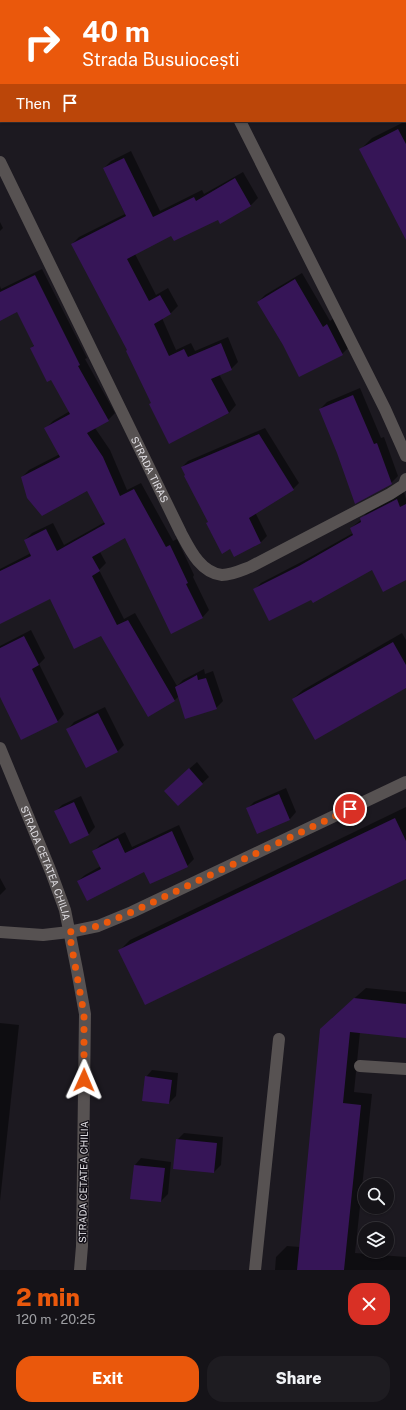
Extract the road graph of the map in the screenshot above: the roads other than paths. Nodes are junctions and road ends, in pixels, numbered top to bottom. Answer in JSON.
{"nodes":[{"id":1,"x":241,"y":122,"type":"edge"},
{"id":2,"x":0,"y":162,"type":"edge"},
{"id":3,"x":406,"y":456,"type":"edge"},
{"id":4,"x":406,"y":479,"type":"edge"},
{"id":5,"x":0,"y":748,"type":"edge"},
{"id":6,"x":406,"y":782,"type":"edge"},
{"id":7,"x":0,"y":932,"type":"edge"},
{"id":8,"x":69,"y":932,"type":"junction"},
{"id":9,"x":279,"y":1039,"type":"dead end"},
{"id":10,"x":360,"y":1066,"type":"dead end"},
{"id":11,"x":406,"y":1069,"type":"edge"},
{"id":12,"x":80,"y":1270,"type":"edge"},
{"id":13,"x":255,"y":1270,"type":"edge"}],
"edges":[{"from":1,"to":3,"type":"street"},
{"from":2,"to":4,"type":"street","name":"STRADA TIRAS"},
{"from":5,"to":8,"type":"street","name":"STRADA CETATEA CHILIA"},
{"from":6,"to":8,"type":"street"},
{"from":7,"to":8,"type":"street"},
{"from":8,"to":12,"type":"street","name":"STRADA CETATEA CHILIA"},
{"from":9,"to":13,"type":"street"},
{"from":10,"to":11,"type":"street"}]}
